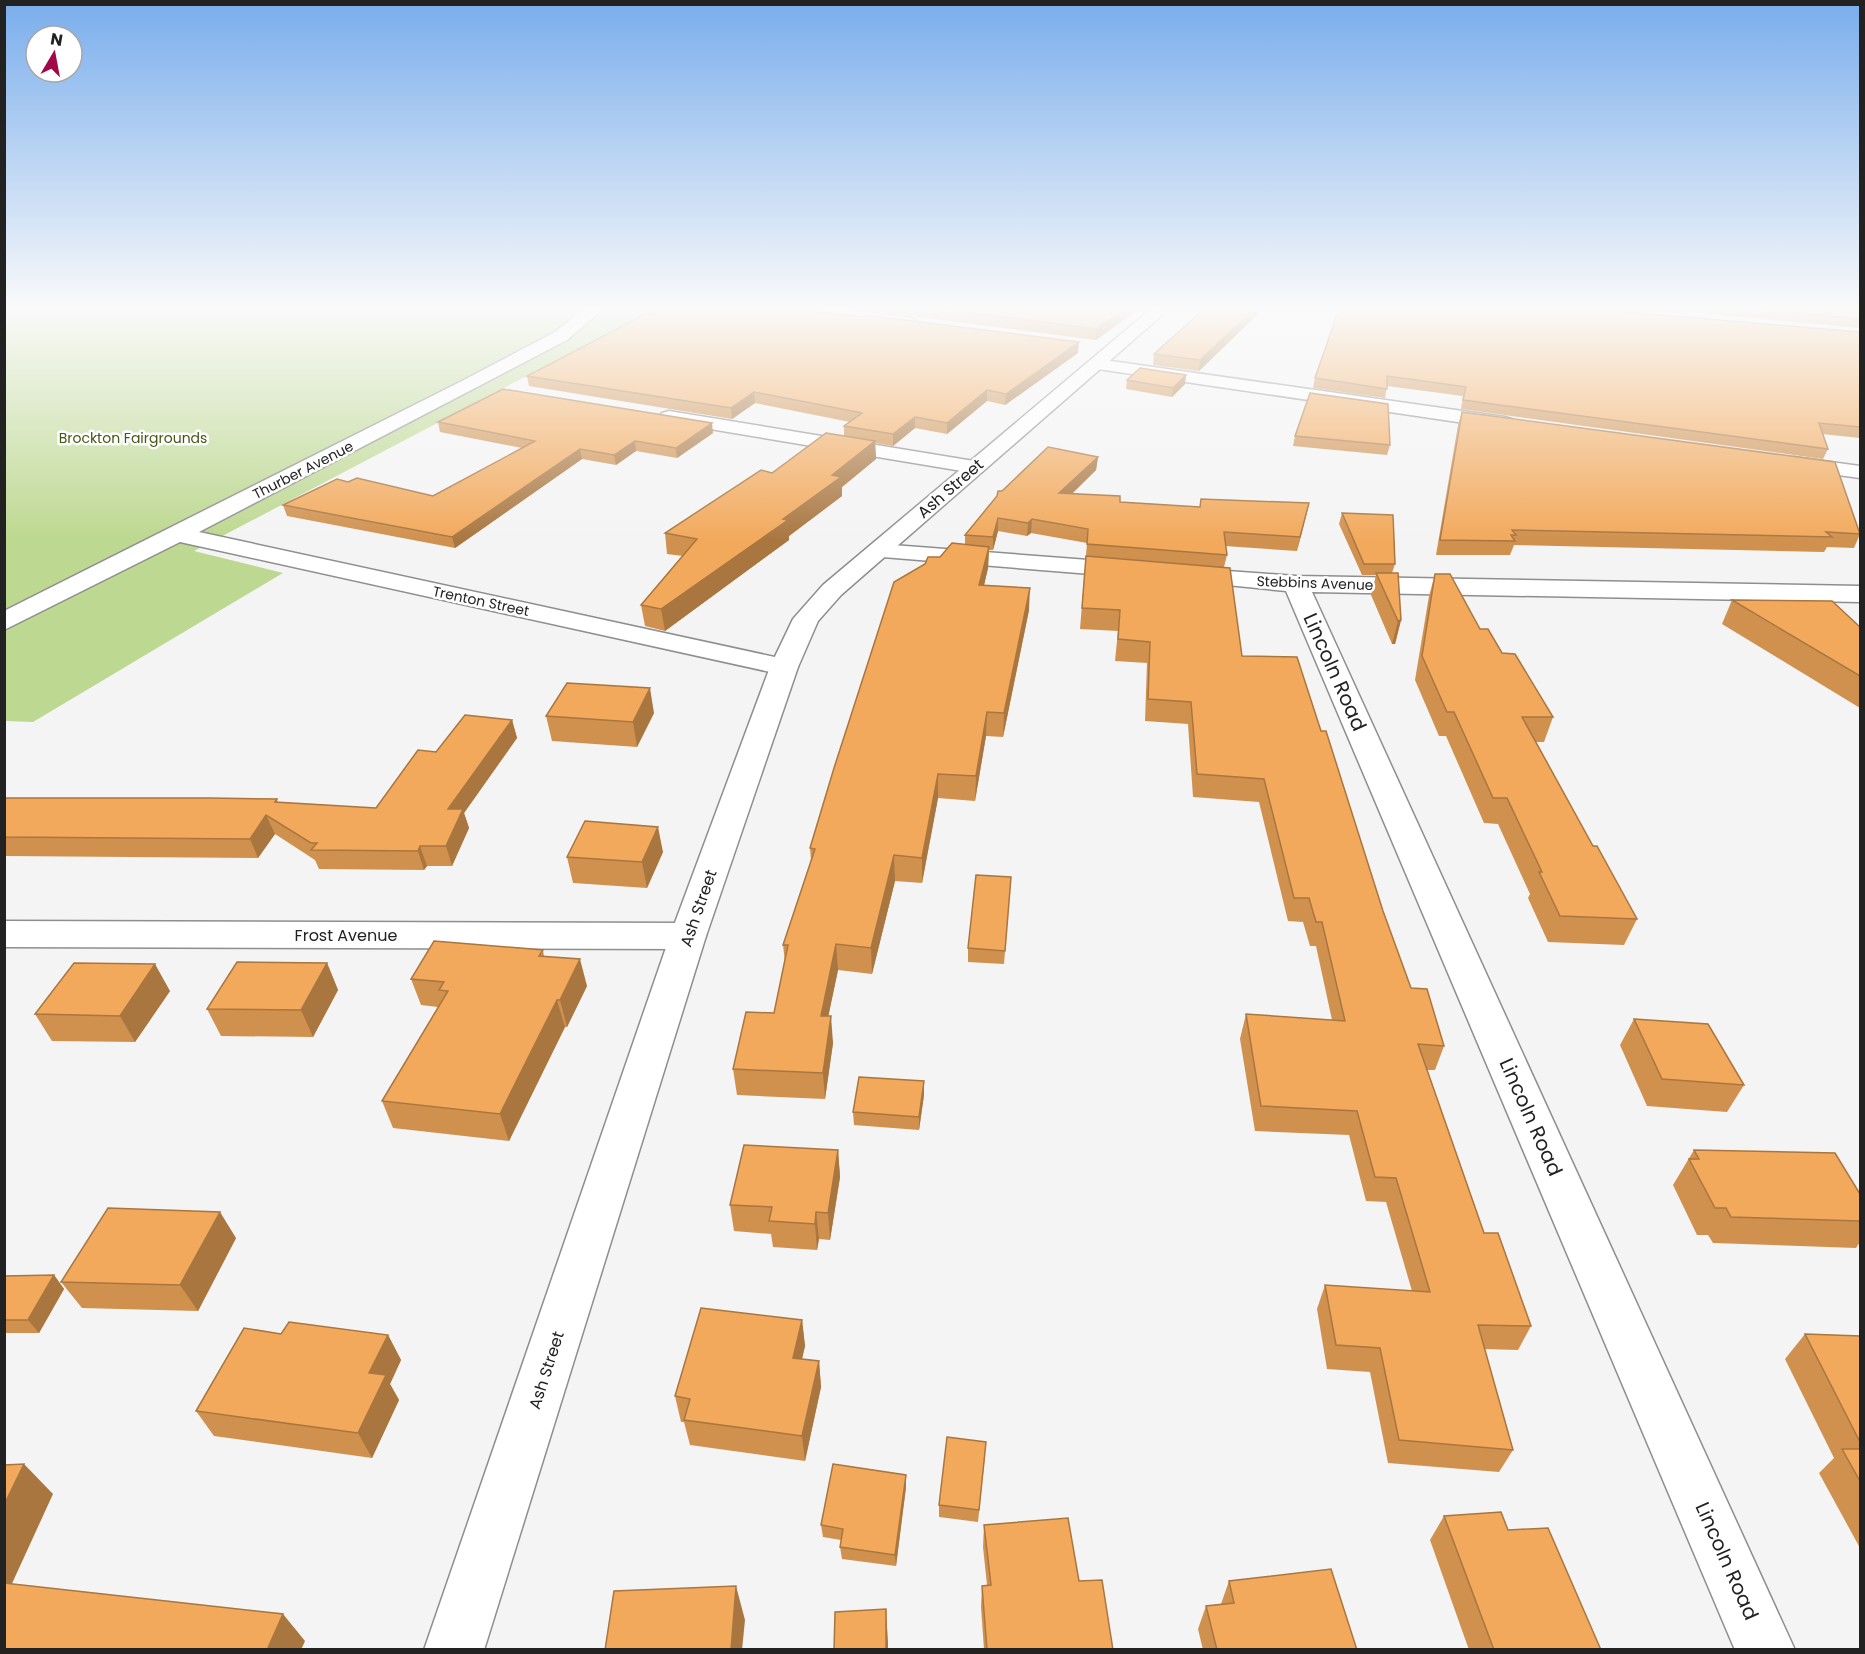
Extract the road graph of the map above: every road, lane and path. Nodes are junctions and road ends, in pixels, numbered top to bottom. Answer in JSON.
{"nodes":[{"id":1,"x":467,"y":386,"type":"edge"},
{"id":2,"x":477,"y":386,"type":"edge"},
{"id":3,"x":1063,"y":386,"type":"edge"},
{"id":4,"x":1294,"y":386,"type":"edge"},
{"id":5,"x":503,"y":390,"type":"edge"},
{"id":6,"x":655,"y":415,"type":"edge"},
{"id":7,"x":1522,"y":425,"type":"edge"},
{"id":8,"x":1774,"y":460,"type":"edge"},
{"id":9,"x":974,"y":467,"type":"junction"},
{"id":10,"x":1860,"y":472,"type":"edge"},
{"id":11,"x":178,"y":534,"type":"junction"},
{"id":12,"x":879,"y":551,"type":"junction"},
{"id":13,"x":1296,"y":584,"type":"junction"},
{"id":14,"x":1831,"y":594,"type":"junction"},
{"id":15,"x":1860,"y":594,"type":"edge"},
{"id":16,"x":1860,"y":612,"type":"edge"},
{"id":17,"x":4,"y":622,"type":"edge"},
{"id":18,"x":784,"y":667,"type":"junction"},
{"id":19,"x":4,"y":934,"type":"edge"},
{"id":20,"x":688,"y":936,"type":"junction"},
{"id":21,"x":454,"y":1650,"type":"edge"},
{"id":22,"x":1766,"y":1650,"type":"edge"}],
"edges":[{"from":1,"to":11,"type":"street","name":"Thurber Avenue"},
{"from":2,"to":5,"type":"street"},
{"from":3,"to":9,"type":"street","name":"Ash Street"},
{"from":4,"to":7,"type":"street"},
{"from":6,"to":9,"type":"street"},
{"from":8,"to":10,"type":"street"},
{"from":9,"to":12,"type":"street","name":"Ash Street"},
{"from":11,"to":17,"type":"street","name":"Thurber Avenue"},
{"from":11,"to":18,"type":"street","name":"Trenton Street"},
{"from":12,"to":13,"type":"street","name":"Stebbins Avenue"},
{"from":12,"to":18,"type":"street","name":"Ash Street"},
{"from":13,"to":14,"type":"street","name":"Stebbins Avenue"},
{"from":13,"to":22,"type":"street","name":"Lincoln Road"},
{"from":14,"to":15,"type":"street","name":"Stebbins Avenue"},
{"from":14,"to":16,"type":"street"},
{"from":18,"to":20,"type":"street","name":"Ash Street"},
{"from":19,"to":20,"type":"street","name":"Frost Avenue"},
{"from":20,"to":21,"type":"street","name":"Ash Street"}]}
